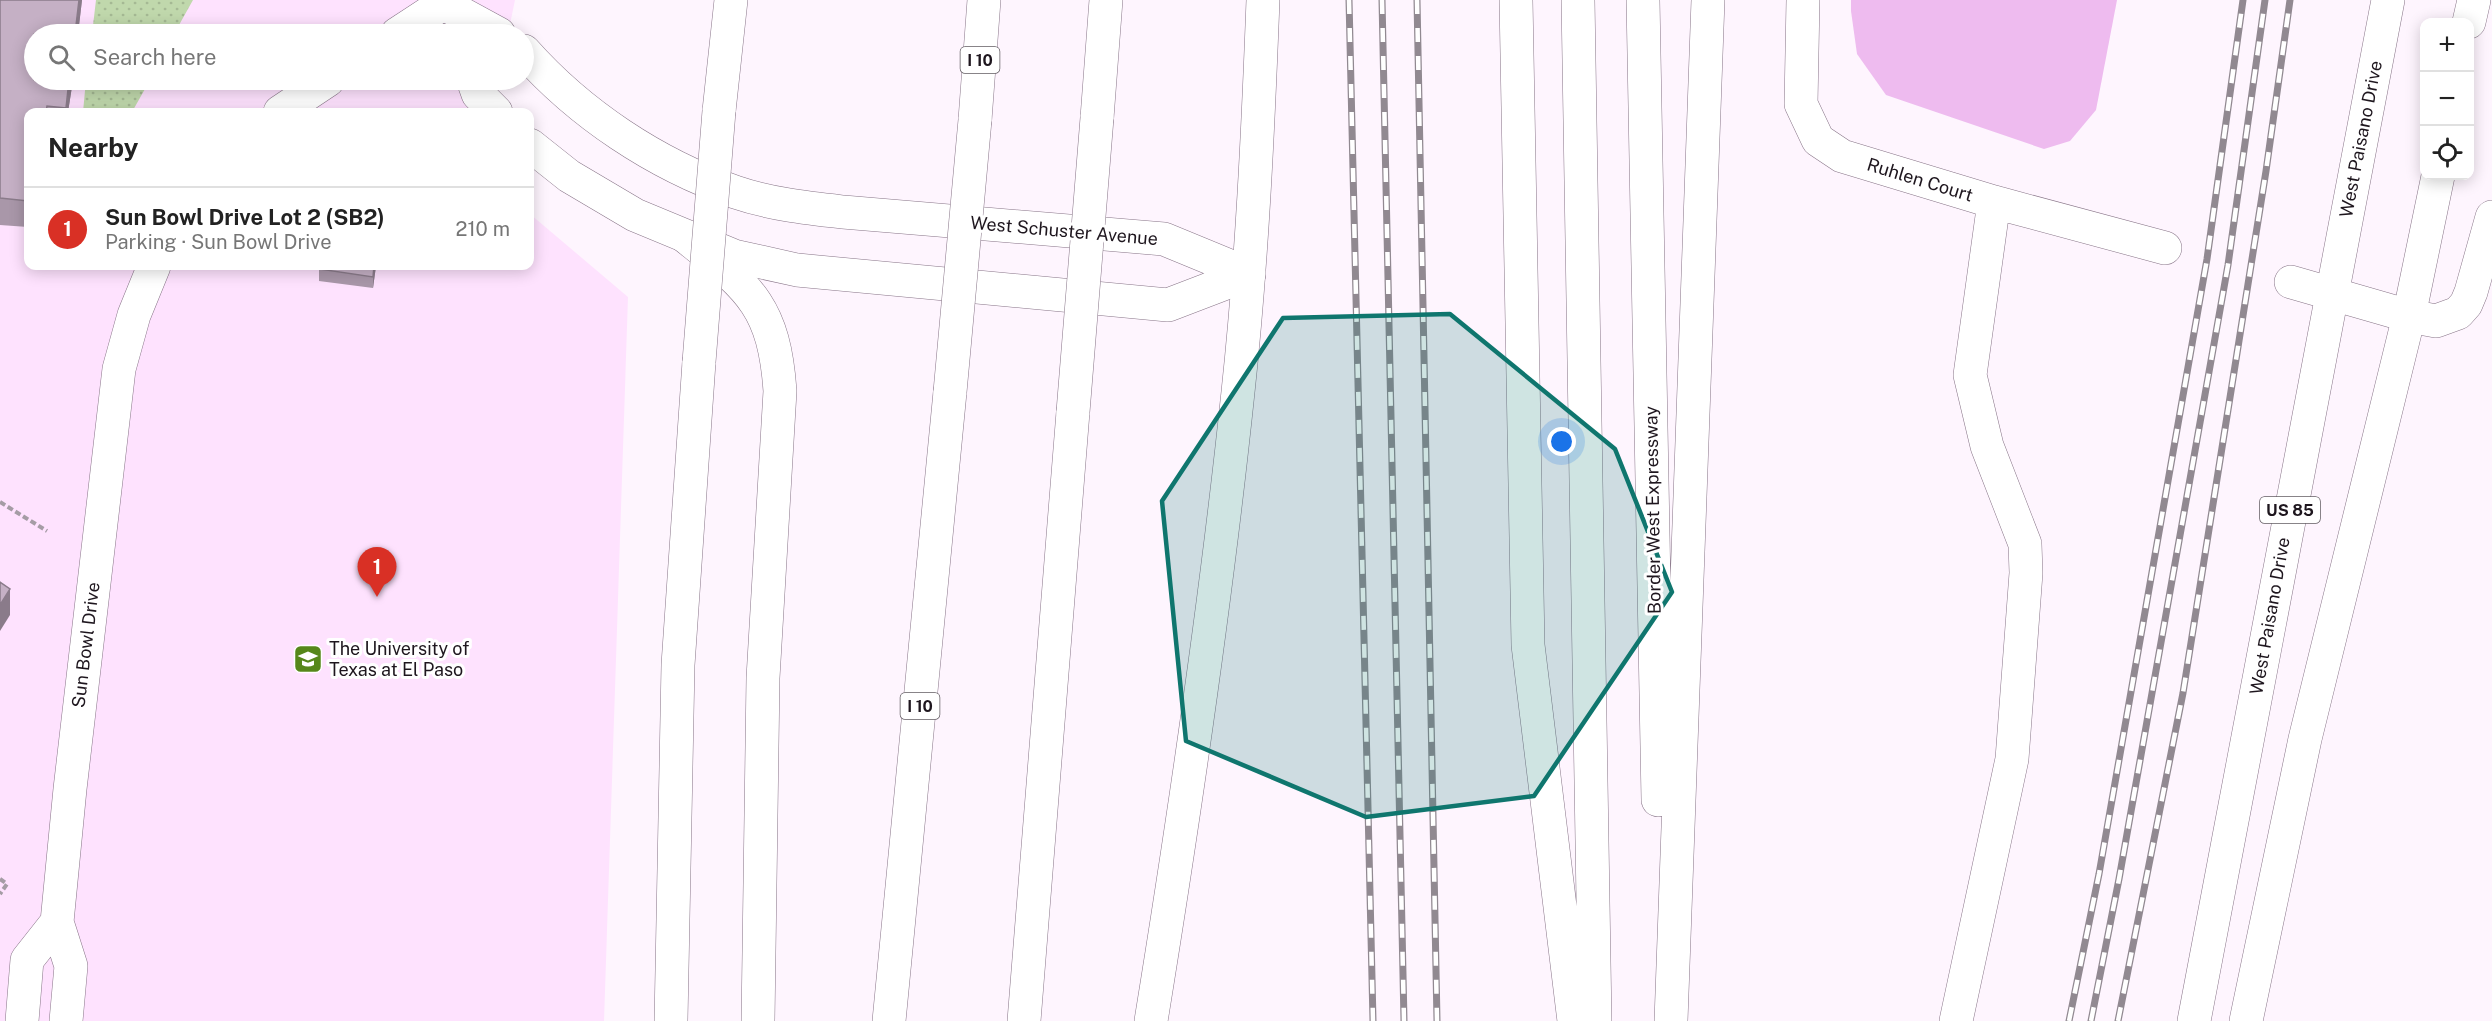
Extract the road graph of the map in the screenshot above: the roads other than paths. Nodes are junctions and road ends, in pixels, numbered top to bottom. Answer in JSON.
{"nodes":[{"id":1,"x":731,"y":0,"type":"edge"},
{"id":2,"x":984,"y":0,"type":"edge"},
{"id":3,"x":1107,"y":0,"type":"edge"},
{"id":4,"x":1263,"y":0,"type":"edge"},
{"id":5,"x":1516,"y":0,"type":"edge"},
{"id":6,"x":1578,"y":0,"type":"edge"},
{"id":7,"x":1643,"y":0,"type":"edge"},
{"id":8,"x":1708,"y":0,"type":"edge"},
{"id":9,"x":1803,"y":0,"type":"edge"},
{"id":10,"x":2388,"y":0,"type":"edge"},
{"id":11,"x":2474,"y":0,"type":"edge"},
{"id":12,"x":445,"y":1,"type":"edge"},
{"id":13,"x":2470,"y":18,"type":"edge"},
{"id":14,"x":412,"y":24,"type":"edge"},
{"id":15,"x":453,"y":24,"type":"edge"},
{"id":16,"x":483,"y":24,"type":"edge"},
{"id":17,"x":534,"y":63,"type":"edge"},
{"id":18,"x":313,"y":90,"type":"edge"},
{"id":19,"x":477,"y":90,"type":"edge"},
{"id":20,"x":286,"y":108,"type":"edge"},
{"id":21,"x":492,"y":108,"type":"edge"},
{"id":22,"x":534,"y":148,"type":"edge"},
{"id":23,"x":2437,"y":180,"type":"edge"},
{"id":24,"x":1994,"y":202,"type":"junction"},
{"id":25,"x":2492,"y":217,"type":"edge"},
{"id":26,"x":686,"y":237,"type":"junction"},
{"id":27,"x":2165,"y":248,"type":"dead end"},
{"id":28,"x":152,"y":270,"type":"edge"},
{"id":29,"x":1249,"y":274,"type":"junction"},
{"id":30,"x":2291,"y":282,"type":"dead end"},
{"id":31,"x":2332,"y":294,"type":"junction"},
{"id":32,"x":2409,"y":316,"type":"junction"},
{"id":33,"x":57,"y":922,"type":"junction"},
{"id":34,"x":22,"y":1021,"type":"edge"},
{"id":35,"x":66,"y":1021,"type":"edge"},
{"id":36,"x":671,"y":1021,"type":"edge"},
{"id":37,"x":758,"y":1021,"type":"edge"},
{"id":38,"x":889,"y":1021,"type":"edge"},
{"id":39,"x":1024,"y":1021,"type":"edge"},
{"id":40,"x":1151,"y":1021,"type":"edge"},
{"id":41,"x":1574,"y":1021,"type":"edge"},
{"id":42,"x":1595,"y":1021,"type":"edge"},
{"id":43,"x":1662,"y":1021,"type":"edge"},
{"id":44,"x":1671,"y":1021,"type":"edge"},
{"id":45,"x":1956,"y":1021,"type":"edge"},
{"id":46,"x":2194,"y":1021,"type":"edge"},
{"id":47,"x":2246,"y":1021,"type":"edge"}],
"edges":[{"from":1,"to":36,"type":"main road","bridge":true},
{"from":2,"to":38,"type":"main road","number":"I 10","bridge":true},
{"from":3,"to":39,"type":"main road","bridge":true},
{"from":4,"to":29,"type":"main road"},
{"from":5,"to":41,"type":"main road"},
{"from":6,"to":42,"type":"main road"},
{"from":7,"to":43,"type":"main road","name":"Border West Expressway"},
{"from":8,"to":44,"type":"main road"},
{"from":9,"to":24,"type":"main road","name":"Ruhlen Court"},
{"from":10,"to":31,"type":"main road","name":"West Paisano Drive","number":"US 85"},
{"from":11,"to":13,"type":"main road"},
{"from":12,"to":14,"type":"main road"},
{"from":12,"to":15,"type":"main road"},
{"from":12,"to":16,"type":"main road"},
{"from":17,"to":29,"type":"main road","name":"West Schuster Avenue"},
{"from":18,"to":20,"type":"main road"},
{"from":19,"to":21,"type":"main road"},
{"from":22,"to":26,"type":"main road"},
{"from":23,"to":32,"type":"main road"},
{"from":24,"to":27,"type":"main road","name":"Ruhlen Court"},
{"from":24,"to":45,"type":"main road"},
{"from":25,"to":32,"type":"main road"},
{"from":26,"to":29,"type":"main road"},
{"from":26,"to":37,"type":"main road"},
{"from":28,"to":33,"type":"main road","name":"Sun Bowl Drive"},
{"from":29,"to":40,"type":"main road"},
{"from":30,"to":31,"type":"main road"},
{"from":31,"to":32,"type":"main road"},
{"from":31,"to":46,"type":"main road","name":"West Paisano Drive","number":"US 85"},
{"from":32,"to":47,"type":"main road"},
{"from":33,"to":34,"type":"main road"},
{"from":33,"to":35,"type":"main road"}]}
